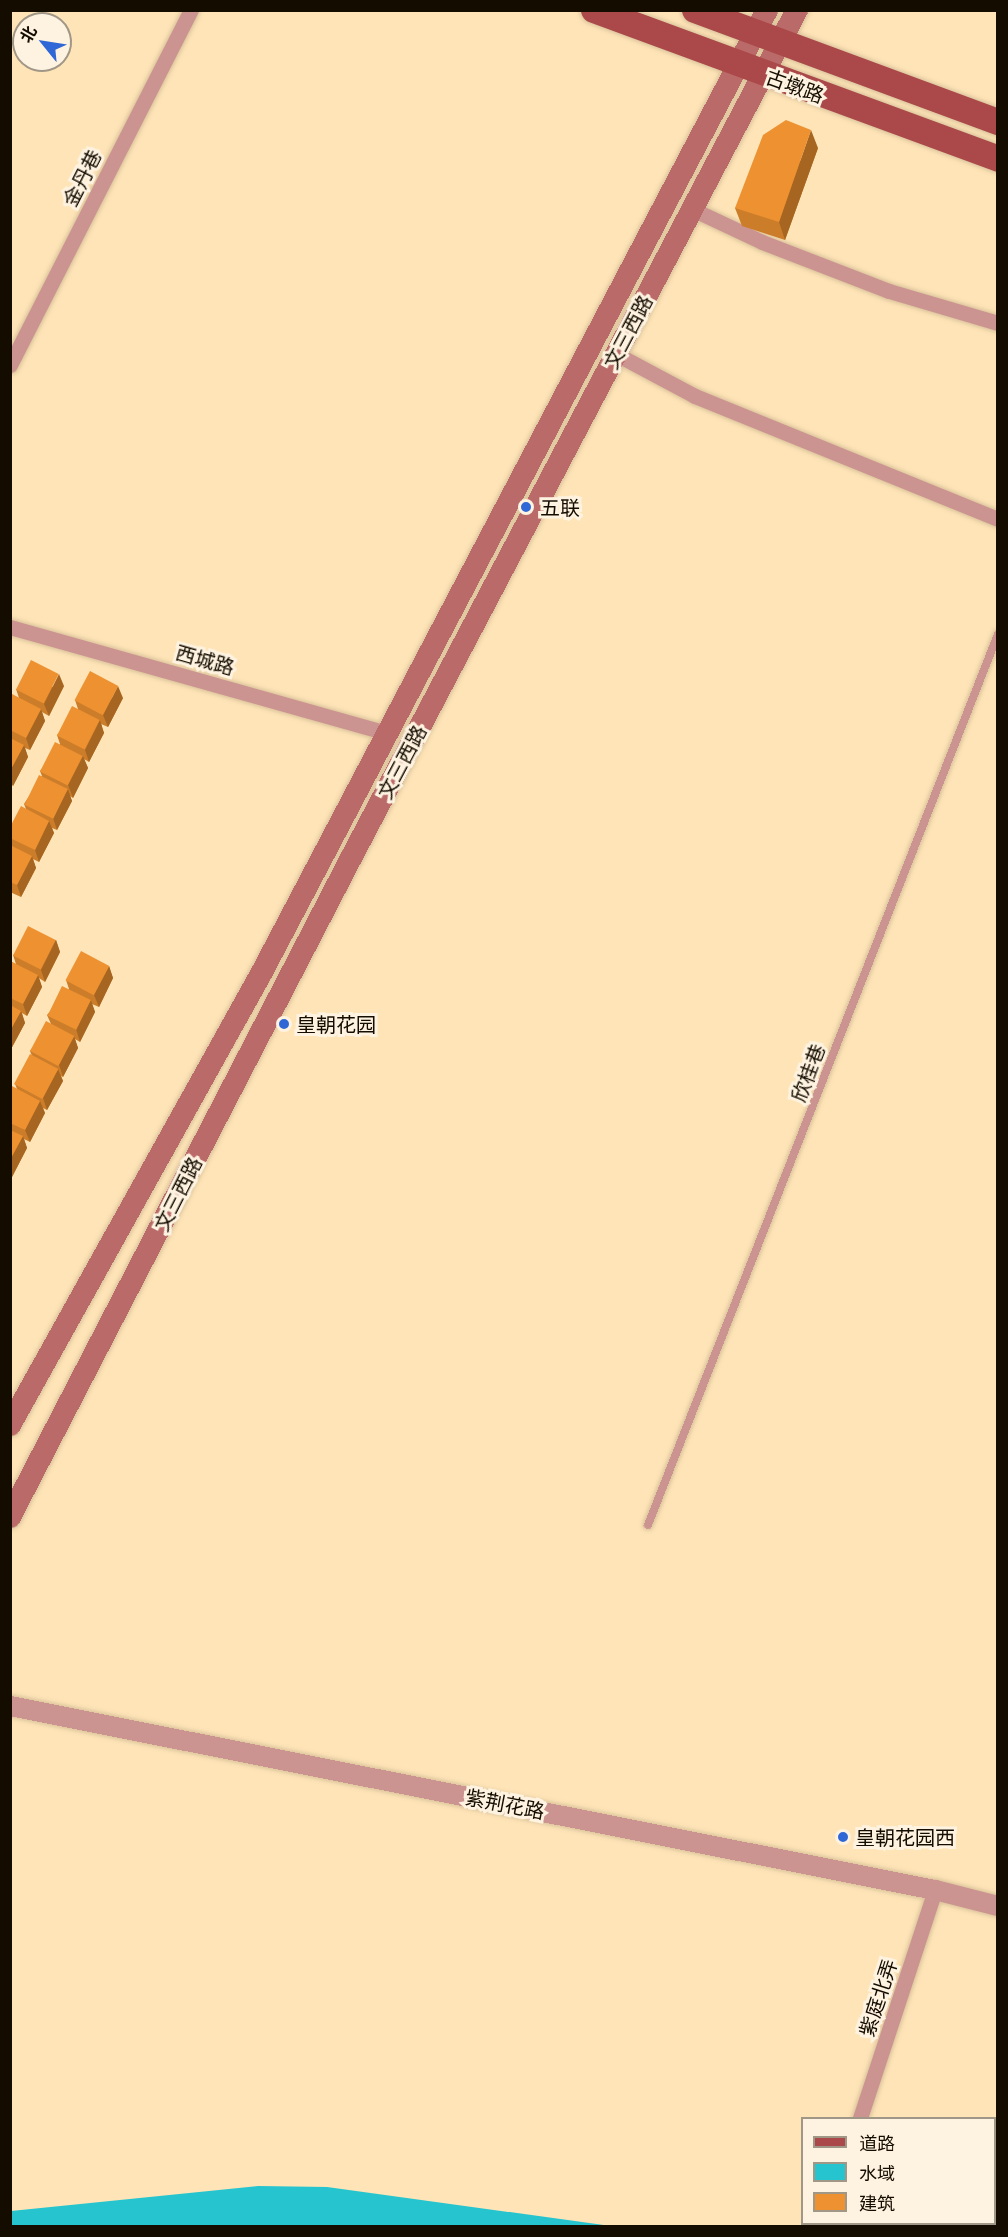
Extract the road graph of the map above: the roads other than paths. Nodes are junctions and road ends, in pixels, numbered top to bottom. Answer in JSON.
{"nodes":[{"id":1,"x":191,"y":10,"type":"edge"},
{"id":2,"x":594,"y":10,"type":"edge"},
{"id":3,"x":695,"y":10,"type":"edge"},
{"id":4,"x":767,"y":10,"type":"edge"},
{"id":5,"x":797,"y":10,"type":"edge"},
{"id":6,"x":755,"y":33,"type":"junction"},
{"id":7,"x":780,"y":43,"type":"junction"},
{"id":8,"x":738,"y":63,"type":"junction"},
{"id":9,"x":763,"y":75,"type":"junction"},
{"id":10,"x":998,"y":122,"type":"edge"},
{"id":11,"x":998,"y":159,"type":"edge"},
{"id":12,"x":692,"y":209,"type":"junction"},
{"id":13,"x":998,"y":323,"type":"edge"},
{"id":14,"x":616,"y":354,"type":"junction"},
{"id":15,"x":10,"y":365,"type":"edge"},
{"id":16,"x":998,"y":519,"type":"edge"},
{"id":17,"x":10,"y":627,"type":"edge"},
{"id":18,"x":998,"y":634,"type":"edge"},
{"id":19,"x":387,"y":733,"type":"junction"},
{"id":20,"x":10,"y":1425,"type":"edge"},
{"id":21,"x":10,"y":1516,"type":"edge"},
{"id":22,"x":648,"y":1525,"type":"dead end"},
{"id":23,"x":10,"y":1706,"type":"edge"},
{"id":24,"x":935,"y":1890,"type":"junction"},
{"id":25,"x":998,"y":1906,"type":"edge"},
{"id":26,"x":860,"y":2117,"type":"edge"}],
"edges":[{"from":1,"to":15,"type":"street","name":"金丹巷"},
{"from":2,"to":8,"type":"main road","name":"古墩路"},
{"from":3,"to":6,"type":"main road","name":"古墩路"},
{"from":4,"to":6,"type":"main road","name":"文三西路"},
{"from":5,"to":7,"type":"main road","name":"文三西路"},
{"from":6,"to":7,"type":"main road","name":"古墩路"},
{"from":6,"to":8,"type":"main road","name":"文三西路"},
{"from":7,"to":9,"type":"main road","name":"文三西路"},
{"from":7,"to":10,"type":"main road","name":"古墩路"},
{"from":8,"to":9,"type":"main road","name":"古墩路"},
{"from":8,"to":19,"type":"main road","name":"文三西路"},
{"from":9,"to":11,"type":"main road","name":"古墩路"},
{"from":9,"to":12,"type":"main road","name":"文三西路"},
{"from":12,"to":13,"type":"street"},
{"from":12,"to":14,"type":"main road","name":"文三西路"},
{"from":14,"to":16,"type":"street"},
{"from":14,"to":21,"type":"main road","name":"文三西路"},
{"from":17,"to":19,"type":"street","name":"西城路"},
{"from":18,"to":22,"type":"lane","name":"欣桂巷"},
{"from":19,"to":20,"type":"main road","name":"文三西路"},
{"from":23,"to":24,"type":"street","name":"紫荆花路"},
{"from":24,"to":25,"type":"street","name":"紫荆花路"},
{"from":24,"to":26,"type":"street","name":"紫庭北弄"}]}
